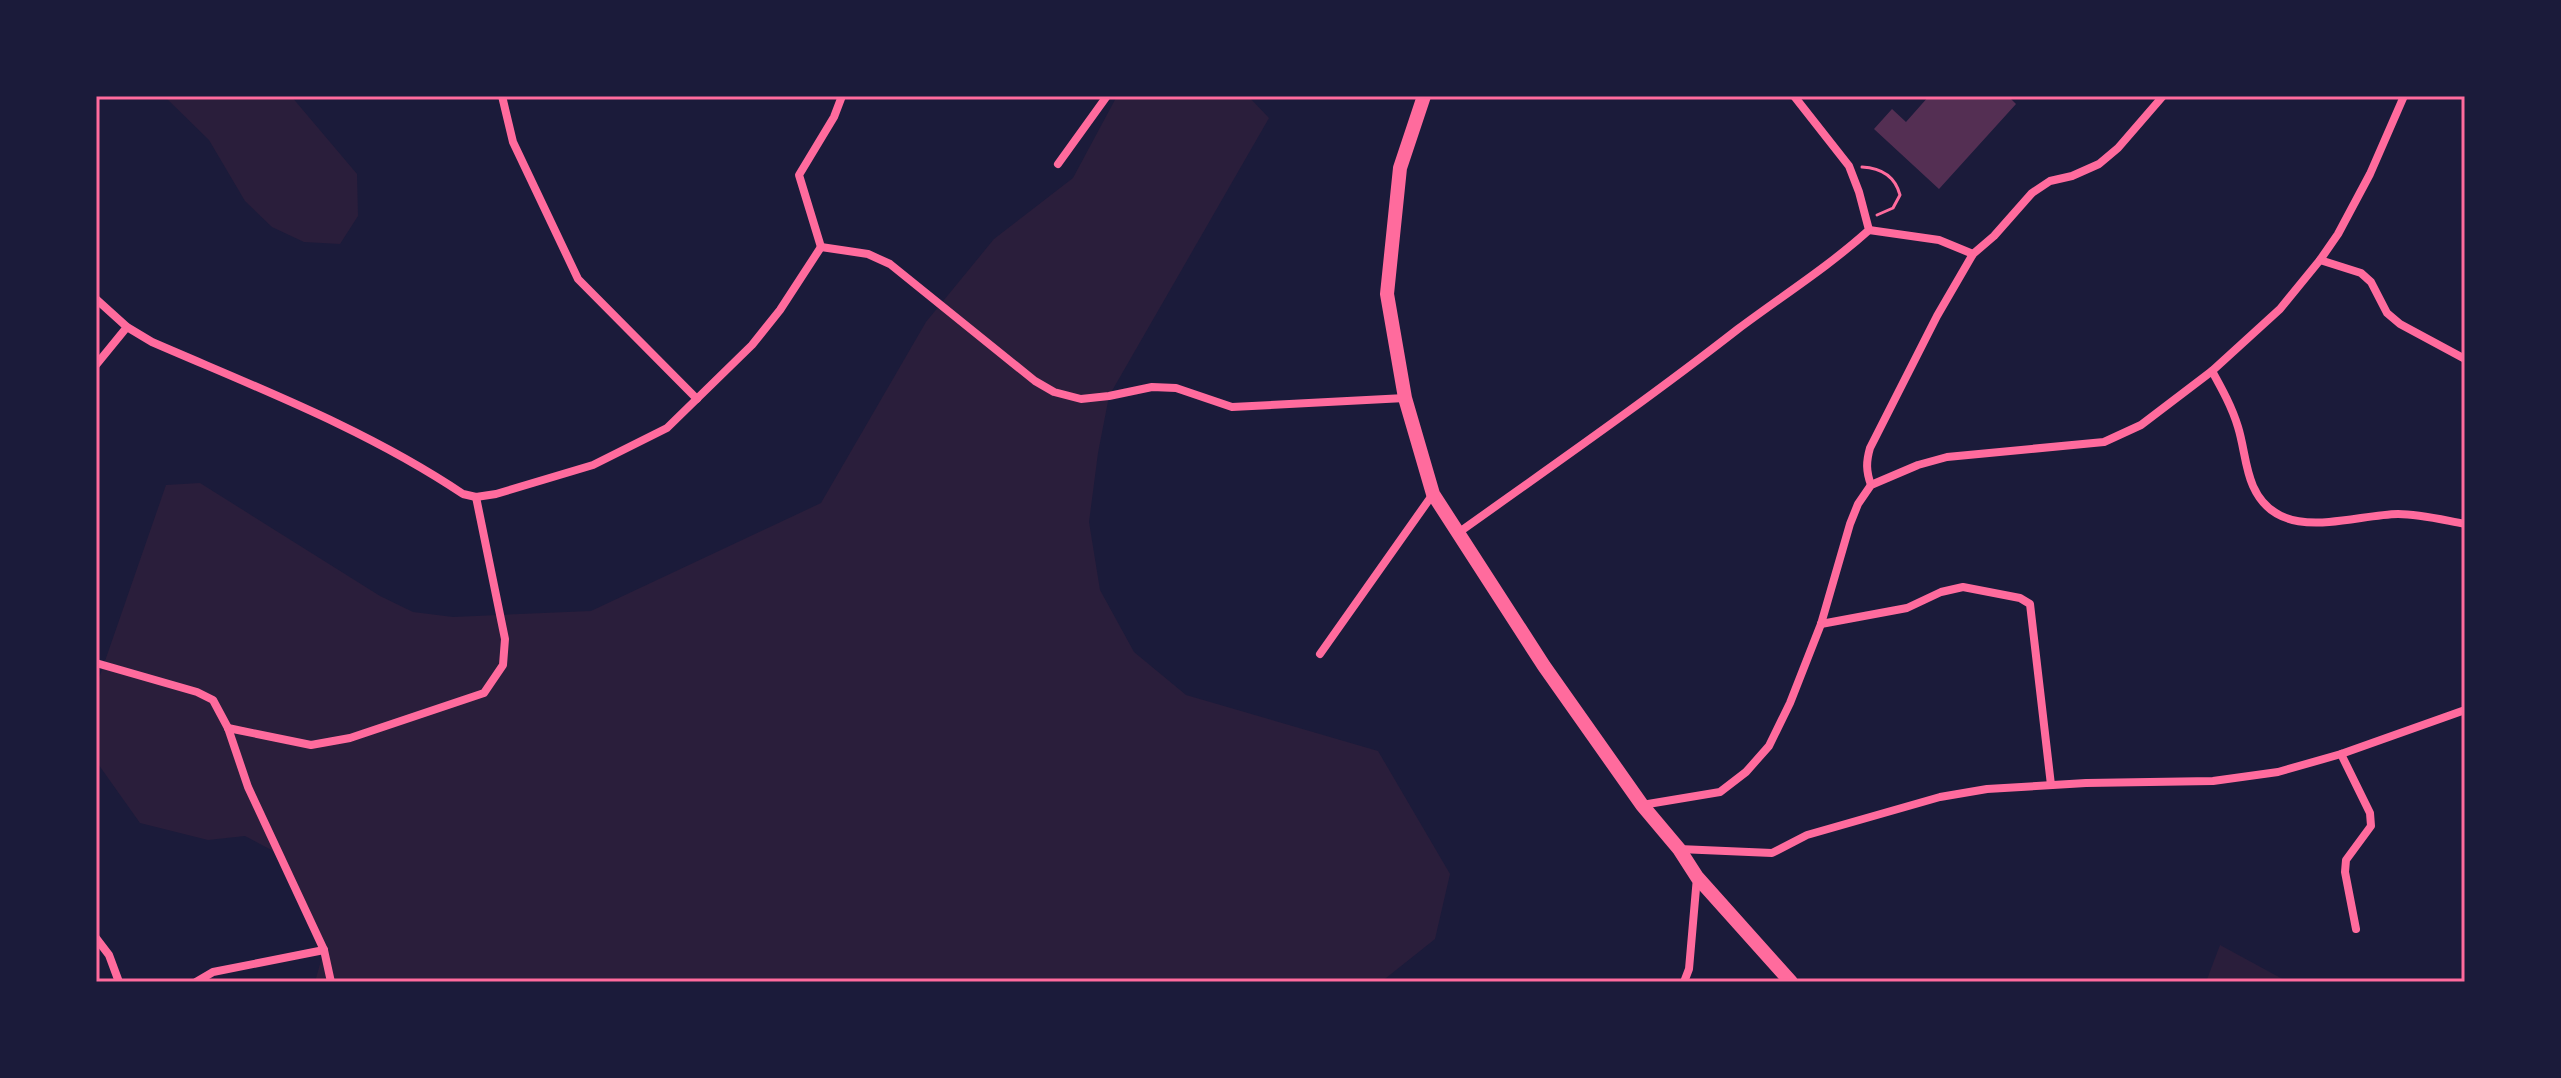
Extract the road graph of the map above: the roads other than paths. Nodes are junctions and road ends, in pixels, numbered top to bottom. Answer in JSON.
{"nodes":[{"id":1,"x":502,"y":96,"type":"edge"},
{"id":2,"x":842,"y":96,"type":"edge"},
{"id":3,"x":1107,"y":96,"type":"edge"},
{"id":4,"x":1424,"y":96,"type":"edge"},
{"id":5,"x":1794,"y":96,"type":"edge"},
{"id":6,"x":2163,"y":96,"type":"edge"},
{"id":7,"x":2404,"y":96,"type":"edge"},
{"id":8,"x":1058,"y":164,"type":"dead end"},
{"id":9,"x":1869,"y":230,"type":"junction"},
{"id":10,"x":821,"y":247,"type":"junction"},
{"id":11,"x":1973,"y":254,"type":"junction"},
{"id":12,"x":2320,"y":260,"type":"junction"},
{"id":13,"x":96,"y":299,"type":"edge"},
{"id":14,"x":127,"y":327,"type":"junction"},
{"id":15,"x":2465,"y":359,"type":"edge"},
{"id":16,"x":96,"y":365,"type":"edge"},
{"id":17,"x":2212,"y":371,"type":"junction"},
{"id":18,"x":1405,"y":398,"type":"junction"},
{"id":19,"x":697,"y":399,"type":"junction"},
{"id":20,"x":1871,"y":485,"type":"junction"},
{"id":21,"x":1433,"y":494,"type":"junction"},
{"id":22,"x":476,"y":497,"type":"junction"},
{"id":23,"x":2464,"y":522,"type":"edge"},
{"id":24,"x":1458,"y":533,"type":"junction"},
{"id":25,"x":1821,"y":624,"type":"junction"},
{"id":26,"x":1320,"y":654,"type":"dead end"},
{"id":27,"x":96,"y":663,"type":"edge"},
{"id":28,"x":2465,"y":710,"type":"edge"},
{"id":29,"x":228,"y":728,"type":"junction"},
{"id":30,"x":2341,"y":754,"type":"junction"},
{"id":31,"x":2051,"y":785,"type":"junction"},
{"id":32,"x":1642,"y":805,"type":"junction"},
{"id":33,"x":1679,"y":849,"type":"junction"},
{"id":34,"x":1697,"y":877,"type":"junction"},
{"id":35,"x":2356,"y":929,"type":"dead end"},
{"id":36,"x":96,"y":938,"type":"edge"},
{"id":37,"x":324,"y":950,"type":"junction"},
{"id":38,"x":119,"y":982,"type":"edge"},
{"id":39,"x":196,"y":982,"type":"edge"},
{"id":40,"x":331,"y":982,"type":"edge"},
{"id":41,"x":1684,"y":982,"type":"edge"},
{"id":42,"x":1791,"y":982,"type":"edge"}],
"edges":[{"from":1,"to":19,"type":"street"},
{"from":2,"to":10,"type":"street"},
{"from":3,"to":8,"type":"street"},
{"from":4,"to":18,"type":"highway"},
{"from":5,"to":9,"type":"street"},
{"from":6,"to":11,"type":"street"},
{"from":7,"to":12,"type":"street"},
{"from":9,"to":11,"type":"street"},
{"from":9,"to":24,"type":"street"},
{"from":10,"to":18,"type":"street"},
{"from":10,"to":19,"type":"street"},
{"from":11,"to":20,"type":"street"},
{"from":12,"to":15,"type":"street"},
{"from":12,"to":17,"type":"street"},
{"from":13,"to":14,"type":"street"},
{"from":14,"to":16,"type":"street"},
{"from":14,"to":22,"type":"street"},
{"from":17,"to":20,"type":"street"},
{"from":17,"to":23,"type":"street"},
{"from":18,"to":21,"type":"highway"},
{"from":19,"to":22,"type":"street"},
{"from":20,"to":25,"type":"street"},
{"from":21,"to":24,"type":"highway"},
{"from":21,"to":26,"type":"street"},
{"from":22,"to":29,"type":"street"},
{"from":24,"to":32,"type":"highway"},
{"from":25,"to":31,"type":"street"},
{"from":25,"to":32,"type":"street"},
{"from":27,"to":29,"type":"street"},
{"from":28,"to":30,"type":"street"},
{"from":29,"to":37,"type":"street"},
{"from":30,"to":31,"type":"street"},
{"from":30,"to":35,"type":"street"},
{"from":31,"to":33,"type":"street"},
{"from":32,"to":33,"type":"highway"},
{"from":33,"to":34,"type":"highway"},
{"from":34,"to":41,"type":"street"},
{"from":34,"to":42,"type":"highway"},
{"from":36,"to":38,"type":"street"},
{"from":37,"to":39,"type":"street"},
{"from":37,"to":40,"type":"street"}]}
